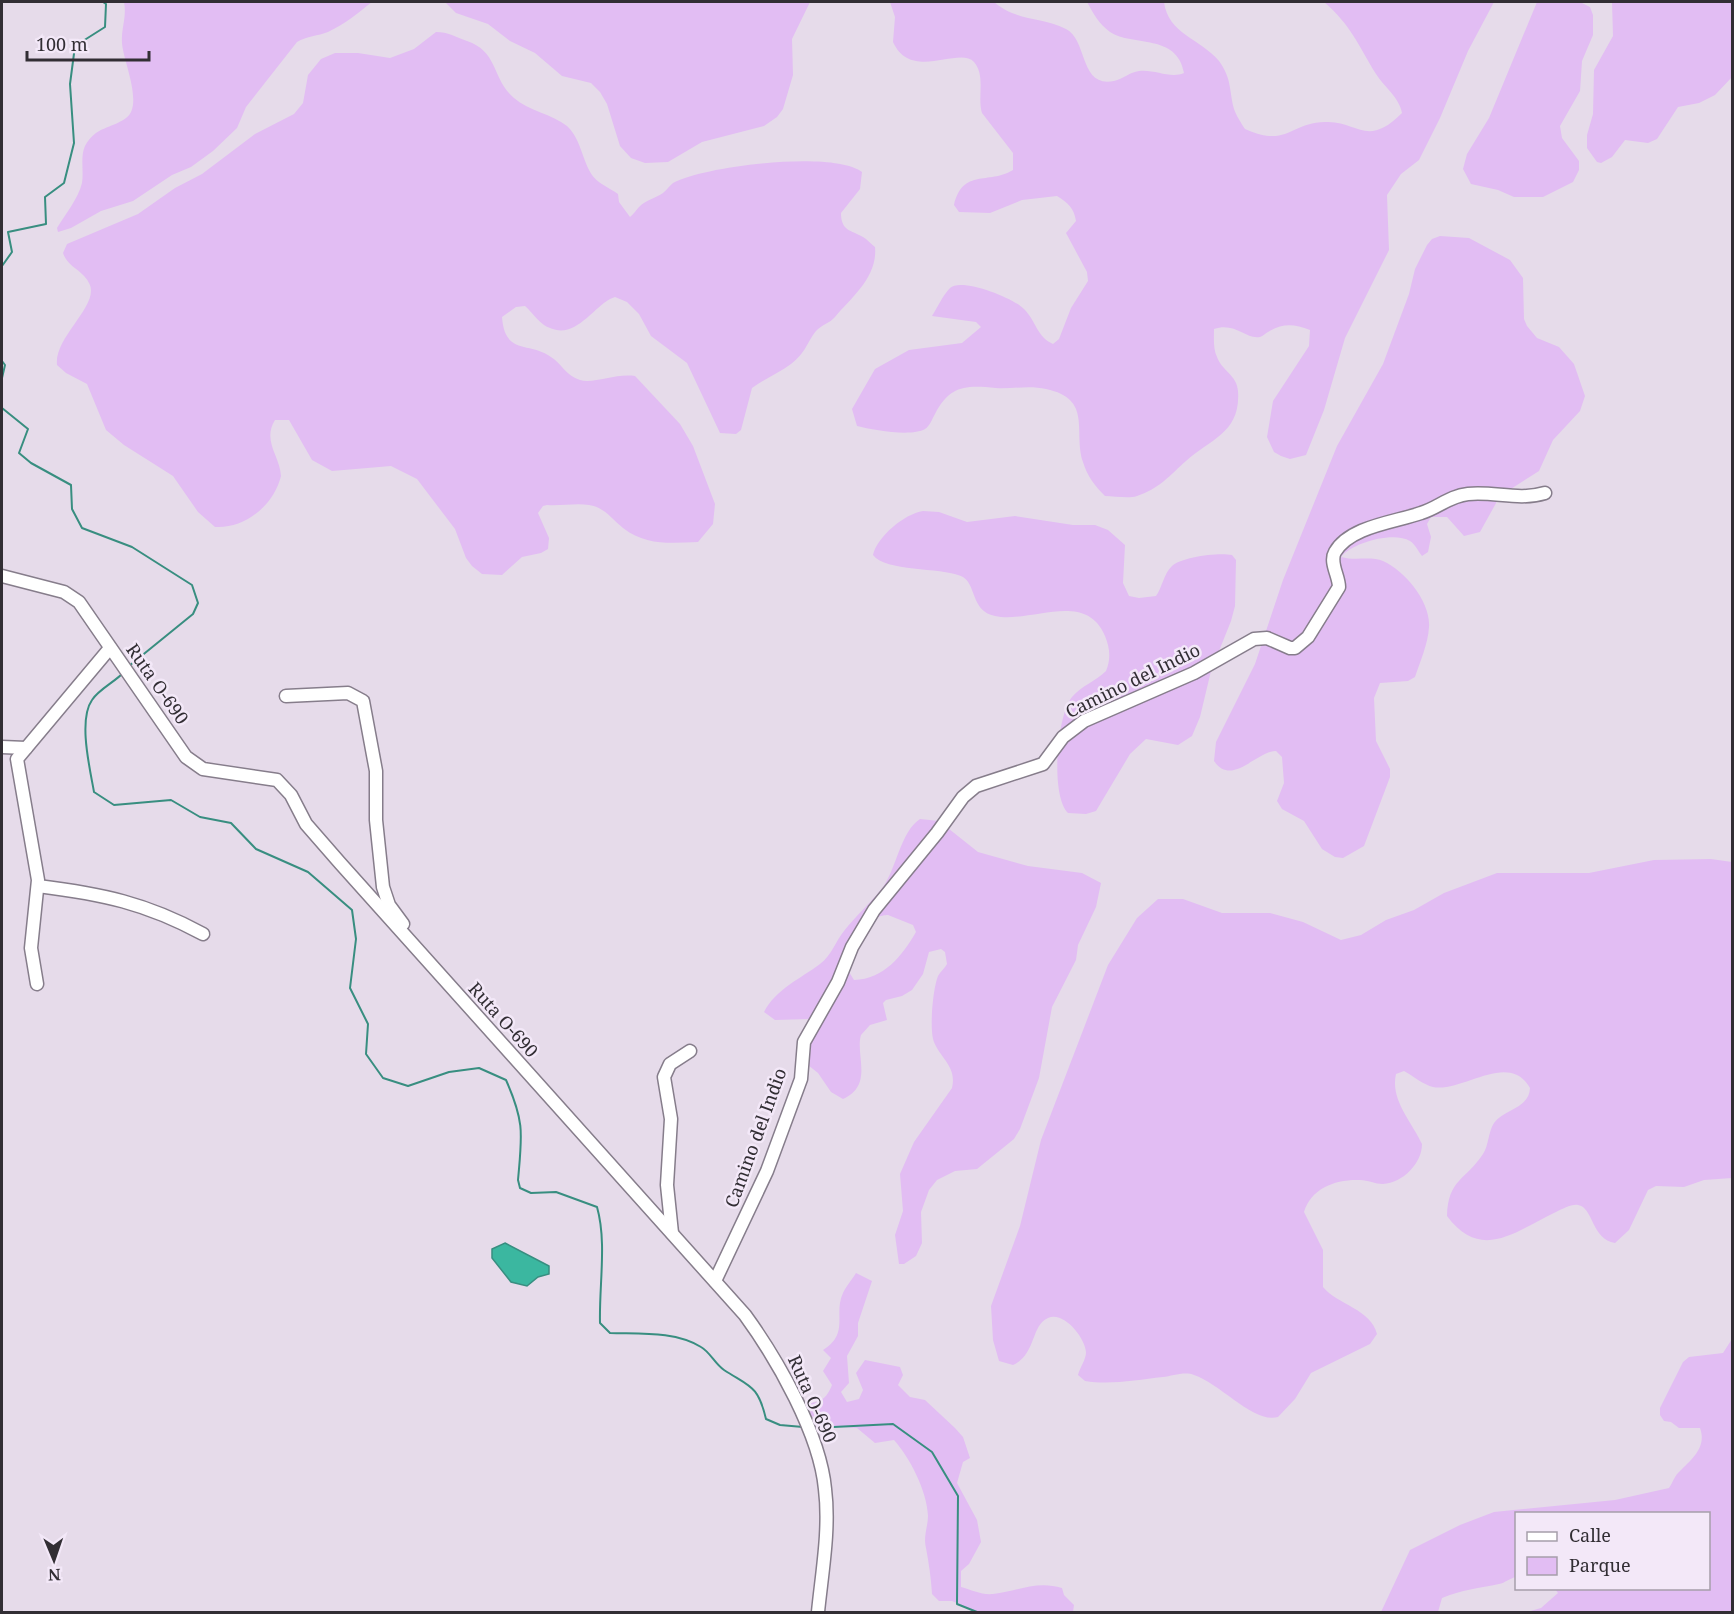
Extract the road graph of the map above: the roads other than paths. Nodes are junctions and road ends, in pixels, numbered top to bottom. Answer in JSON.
{"nodes":[{"id":1,"x":1545,"y":493,"type":"dead end"},
{"id":2,"x":2,"y":576,"type":"edge"},
{"id":3,"x":110,"y":648,"type":"junction"},
{"id":4,"x":286,"y":696,"type":"dead end"},
{"id":5,"x":2,"y":747,"type":"edge"},
{"id":6,"x":26,"y":748,"type":"junction"},
{"id":7,"x":38,"y":886,"type":"junction"},
{"id":8,"x":203,"y":934,"type":"dead end"},
{"id":9,"x":446,"y":983,"type":"junction"},
{"id":10,"x":37,"y":984,"type":"dead end"},
{"id":11,"x":690,"y":1051,"type":"dead end"},
{"id":12,"x":672,"y":1233,"type":"junction"},
{"id":13,"x":715,"y":1281,"type":"junction"},
{"id":14,"x":818,"y":1612,"type":"edge"}],
"edges":[{"from":1,"to":13,"type":"street","name":"Camino del Indio"},
{"from":2,"to":3,"type":"street","name":"Ruta O-690"},
{"from":3,"to":6,"type":"street"},
{"from":3,"to":9,"type":"street","name":"Ruta O-690"},
{"from":4,"to":9,"type":"street"},
{"from":5,"to":6,"type":"street"},
{"from":6,"to":7,"type":"street"},
{"from":7,"to":8,"type":"street"},
{"from":7,"to":10,"type":"street"},
{"from":9,"to":12,"type":"street","name":"Ruta O-690"},
{"from":11,"to":12,"type":"street"},
{"from":12,"to":13,"type":"street","name":"Ruta O-690"},
{"from":13,"to":14,"type":"street","name":"Ruta O-690"}]}
